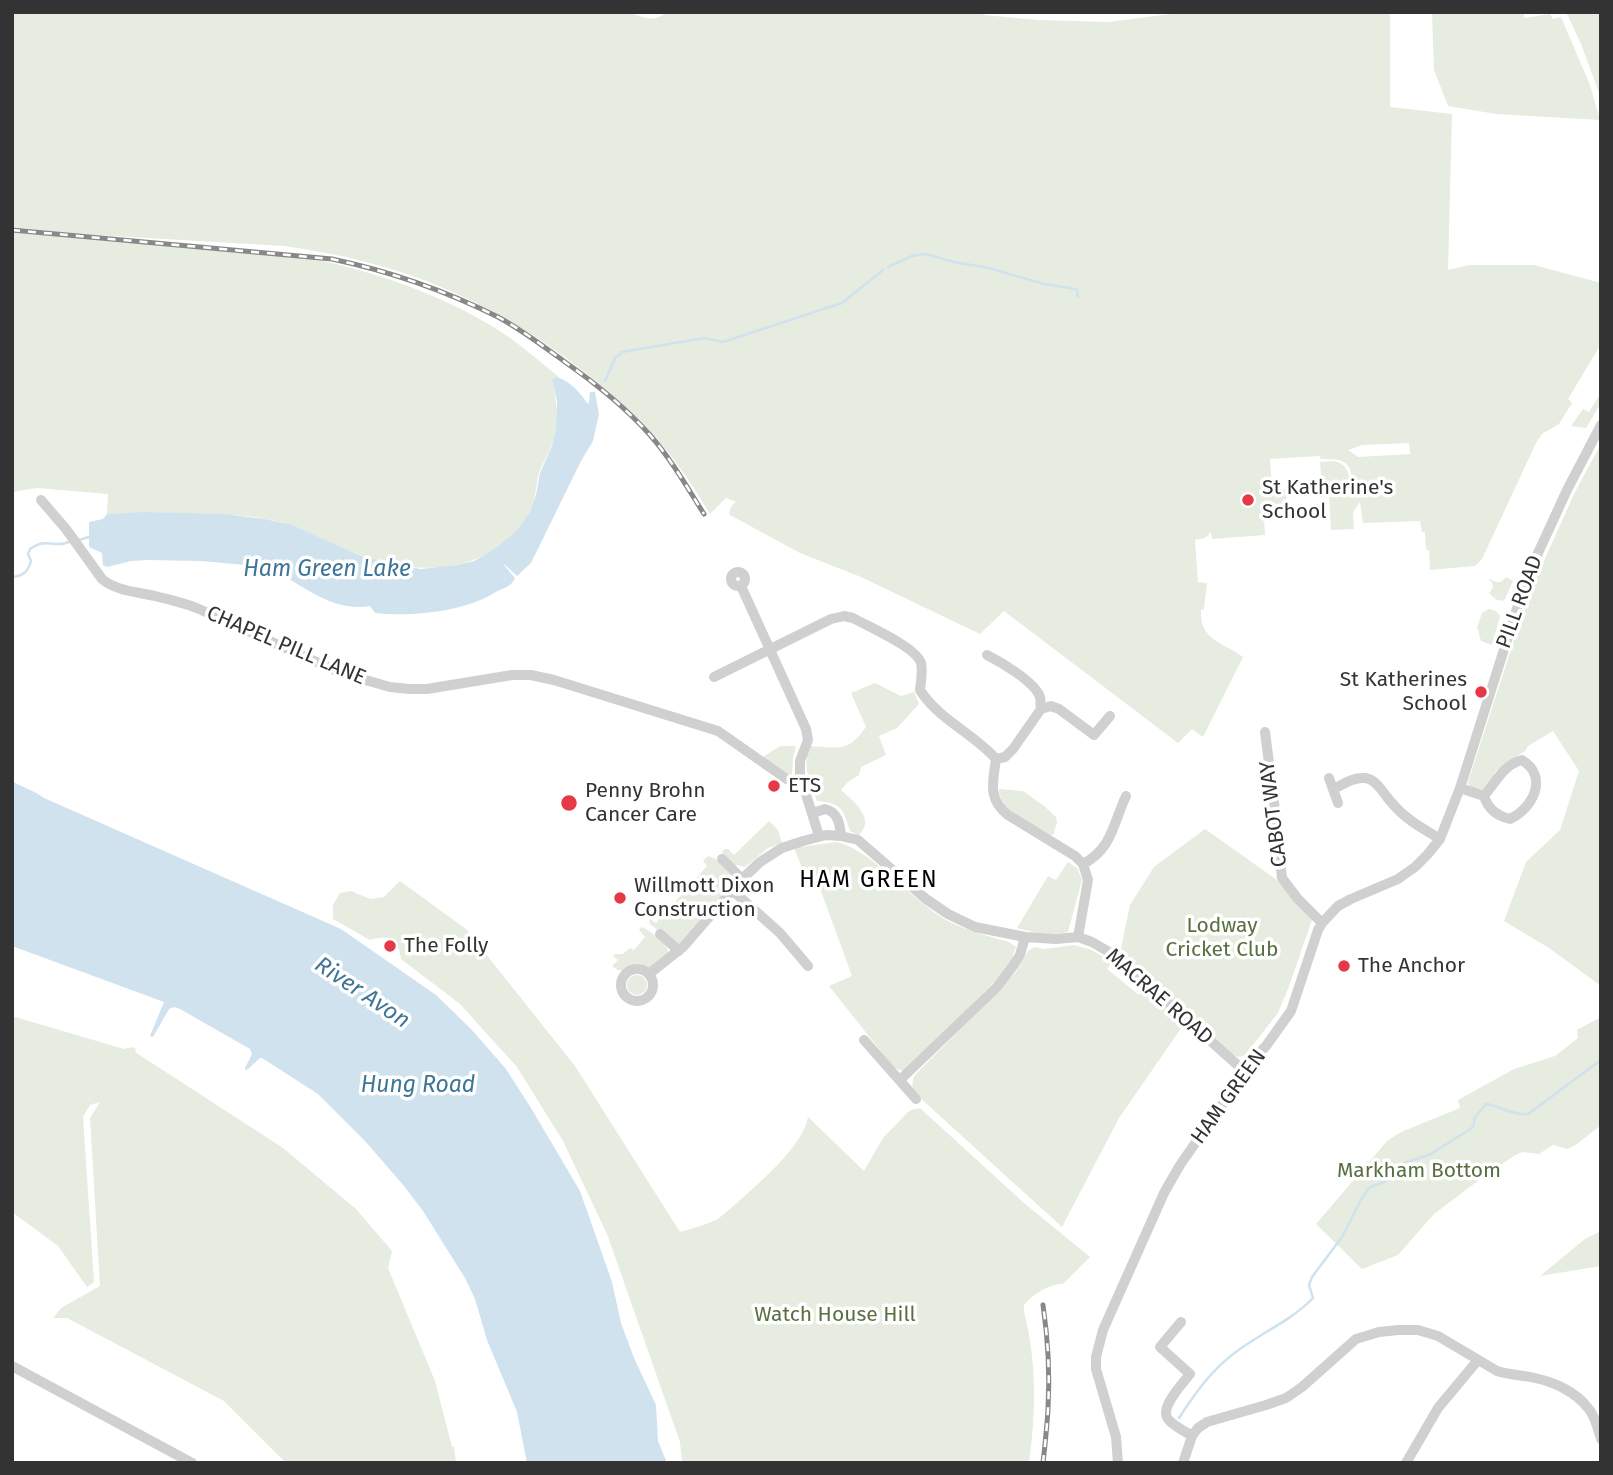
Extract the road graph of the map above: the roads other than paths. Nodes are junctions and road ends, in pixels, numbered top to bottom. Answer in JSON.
{"nodes":[{"id":1,"x":1601,"y":425,"type":"edge"},
{"id":2,"x":41,"y":500,"type":"dead end"},
{"id":3,"x":741,"y":586,"type":"dead end"},
{"id":4,"x":770,"y":650,"type":"junction"},
{"id":5,"x":987,"y":655,"type":"dead end"},
{"id":6,"x":714,"y":677,"type":"dead end"},
{"id":7,"x":1041,"y":709,"type":"junction"},
{"id":8,"x":1110,"y":716,"type":"dead end"},
{"id":9,"x":1265,"y":732,"type":"dead end"},
{"id":10,"x":996,"y":759,"type":"junction"},
{"id":11,"x":802,"y":782,"type":"junction"},
{"id":12,"x":1460,"y":788,"type":"junction"},
{"id":13,"x":1126,"y":796,"type":"dead end"},
{"id":14,"x":1484,"y":796,"type":"junction"},
{"id":15,"x":1338,"y":803,"type":"dead end"},
{"id":16,"x":813,"y":813,"type":"junction"},
{"id":17,"x":819,"y":836,"type":"junction"},
{"id":18,"x":841,"y":836,"type":"junction"},
{"id":19,"x":1440,"y":839,"type":"junction"},
{"id":20,"x":722,"y":859,"type":"dead end"},
{"id":21,"x":1083,"y":864,"type":"junction"},
{"id":22,"x":742,"y":879,"type":"junction"},
{"id":23,"x":732,"y":890,"type":"junction"},
{"id":24,"x":1322,"y":923,"type":"junction"},
{"id":25,"x":660,"y":934,"type":"dead end"},
{"id":26,"x":1025,"y":937,"type":"junction"},
{"id":27,"x":1078,"y":937,"type":"junction"},
{"id":28,"x":678,"y":951,"type":"junction"},
{"id":29,"x":808,"y":966,"type":"dead end"},
{"id":30,"x":649,"y":974,"type":"dead end"},
{"id":31,"x":864,"y":1040,"type":"dead end"},
{"id":32,"x":1243,"y":1070,"type":"junction"},
{"id":33,"x":900,"y":1080,"type":"junction"},
{"id":34,"x":916,"y":1099,"type":"dead end"},
{"id":35,"x":1181,"y":1322,"type":"dead end"},
{"id":36,"x":1478,"y":1360,"type":"junction"},
{"id":37,"x":12,"y":1366,"type":"edge"},
{"id":38,"x":1192,"y":1436,"type":"junction"},
{"id":39,"x":1601,"y":1439,"type":"edge"},
{"id":40,"x":192,"y":1463,"type":"edge"},
{"id":41,"x":1118,"y":1463,"type":"edge"},
{"id":42,"x":1183,"y":1463,"type":"edge"},
{"id":43,"x":1406,"y":1463,"type":"edge"}],
"edges":[{"from":1,"to":12,"type":"street","name":"PILL ROAD"},
{"from":2,"to":11,"type":"street","name":"CHAPEL PILL LANE"},
{"from":3,"to":4,"type":"street"},
{"from":4,"to":6,"type":"street"},
{"from":4,"to":10,"type":"street"},
{"from":4,"to":11,"type":"street"},
{"from":5,"to":7,"type":"street"},
{"from":7,"to":8,"type":"street"},
{"from":7,"to":10,"type":"street"},
{"from":9,"to":24,"type":"street","name":"CABOT WAY"},
{"from":10,"to":21,"type":"street"},
{"from":11,"to":16,"type":"street"},
{"from":12,"to":14,"type":"street"},
{"from":12,"to":19,"type":"street","name":"HAM GREEN"},
{"from":13,"to":21,"type":"street"},
{"from":14,"to":14,"type":"street"},
{"from":15,"to":19,"type":"street"},
{"from":16,"to":17,"type":"street"},
{"from":16,"to":18,"type":"street"},
{"from":17,"to":18,"type":"street","name":"MACRAE ROAD"},
{"from":17,"to":22,"type":"street","name":"MACRAE ROAD"},
{"from":18,"to":26,"type":"street","name":"MACRAE ROAD"},
{"from":19,"to":24,"type":"street","name":"HAM GREEN"},
{"from":20,"to":22,"type":"street"},
{"from":21,"to":27,"type":"street"},
{"from":22,"to":23,"type":"street","name":"MACRAE ROAD"},
{"from":23,"to":28,"type":"street","name":"MACRAE ROAD"},
{"from":23,"to":29,"type":"street"},
{"from":24,"to":32,"type":"street","name":"HAM GREEN"},
{"from":25,"to":28,"type":"street"},
{"from":26,"to":27,"type":"street","name":"MACRAE ROAD"},
{"from":26,"to":33,"type":"street"},
{"from":27,"to":32,"type":"street","name":"MACRAE ROAD"},
{"from":28,"to":30,"type":"street","name":"MACRAE ROAD"},
{"from":31,"to":33,"type":"street"},
{"from":32,"to":41,"type":"street","name":"HAM GREEN"},
{"from":33,"to":34,"type":"street"},
{"from":35,"to":38,"type":"street"},
{"from":36,"to":38,"type":"street"},
{"from":36,"to":39,"type":"street"},
{"from":36,"to":43,"type":"street"},
{"from":37,"to":40,"type":"street"},
{"from":38,"to":42,"type":"street"}]}
